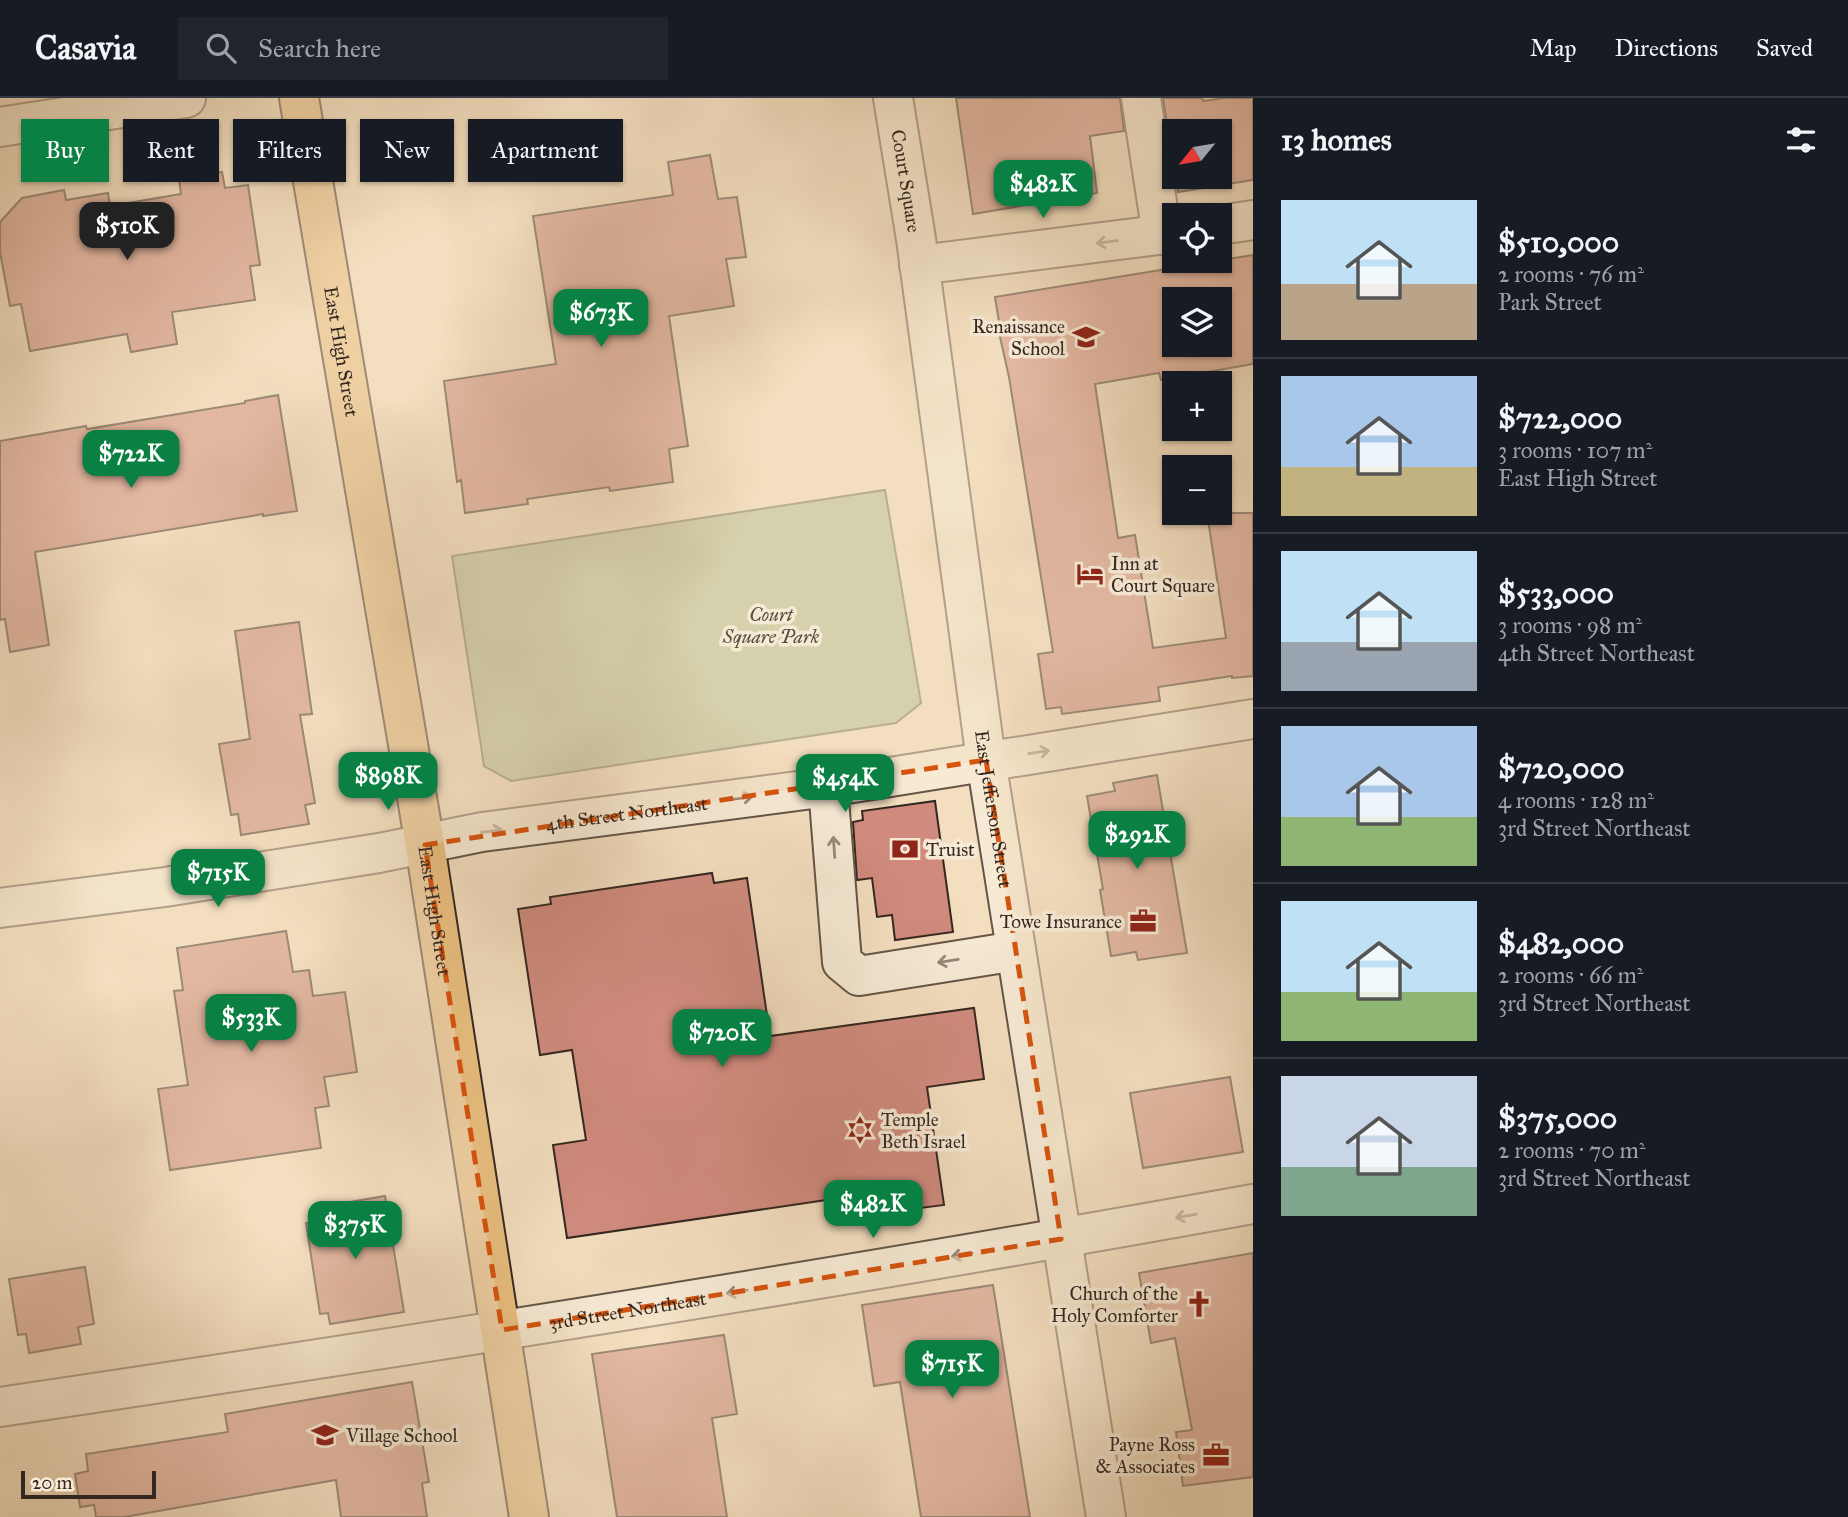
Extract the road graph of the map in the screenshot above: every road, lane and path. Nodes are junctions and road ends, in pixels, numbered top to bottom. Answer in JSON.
{"nodes":[{"id":1,"x":186,"y":98,"type":"edge"},
{"id":2,"x":299,"y":98,"type":"edge"},
{"id":3,"x":893,"y":98,"type":"edge"},
{"id":4,"x":1141,"y":98,"type":"edge"},
{"id":5,"x":0,"y":127,"type":"edge"},
{"id":6,"x":1162,"y":204,"type":"edge"},
{"id":7,"x":1253,"y":220,"type":"edge"},
{"id":8,"x":1232,"y":223,"type":"edge"},
{"id":9,"x":1162,"y":235,"type":"edge"},
{"id":10,"x":919,"y":265,"type":"junction"},
{"id":11,"x":1253,"y":719,"type":"edge"},
{"id":12,"x":986,"y":760,"type":"junction"},
{"id":13,"x":828,"y":787,"type":"junction"},
{"id":14,"x":425,"y":845,"type":"junction"},
{"id":15,"x":0,"y":908,"type":"edge"},
{"id":16,"x":1016,"y":951,"type":"junction"},
{"id":17,"x":1253,"y":1204,"type":"edge"},
{"id":18,"x":1061,"y":1239,"type":"junction"},
{"id":19,"x":502,"y":1330,"type":"junction"},
{"id":20,"x":0,"y":1407,"type":"edge"},
{"id":21,"x":529,"y":1517,"type":"edge"},
{"id":22,"x":1106,"y":1517,"type":"edge"}],
"edges":[{"from":1,"to":5,"type":"street"},
{"from":2,"to":14,"type":"main road","name":"East High Street"},
{"from":3,"to":10,"type":"street","name":"Court Square"},
{"from":4,"to":6,"type":"street"},
{"from":7,"to":8,"type":"street"},
{"from":9,"to":10,"type":"street","one_way":true},
{"from":10,"to":12,"type":"street","name":"East Jefferson Street"},
{"from":12,"to":11,"type":"street","name":"4th Street Northeast","one_way":true},
{"from":12,"to":13,"type":"street","name":"4th Street Northeast"},
{"from":12,"to":16,"type":"street","name":"East Jefferson Street"},
{"from":14,"to":13,"type":"street","name":"4th Street Northeast","one_way":true},
{"from":16,"to":13,"type":"street","one_way":true},
{"from":14,"to":15,"type":"street","name":"4th Street Northeast"},
{"from":14,"to":19,"type":"main road","name":"East High Street"},
{"from":16,"to":18,"type":"street","name":"East Jefferson Street"},
{"from":17,"to":18,"type":"street","name":"3rd Street Northeast","one_way":true},
{"from":18,"to":19,"type":"street","name":"3rd Street Northeast","one_way":true},
{"from":18,"to":22,"type":"street","name":"East Jefferson Street"},
{"from":19,"to":20,"type":"street","name":"3rd Street Northeast"},
{"from":19,"to":21,"type":"main road","name":"East High Street"}]}
